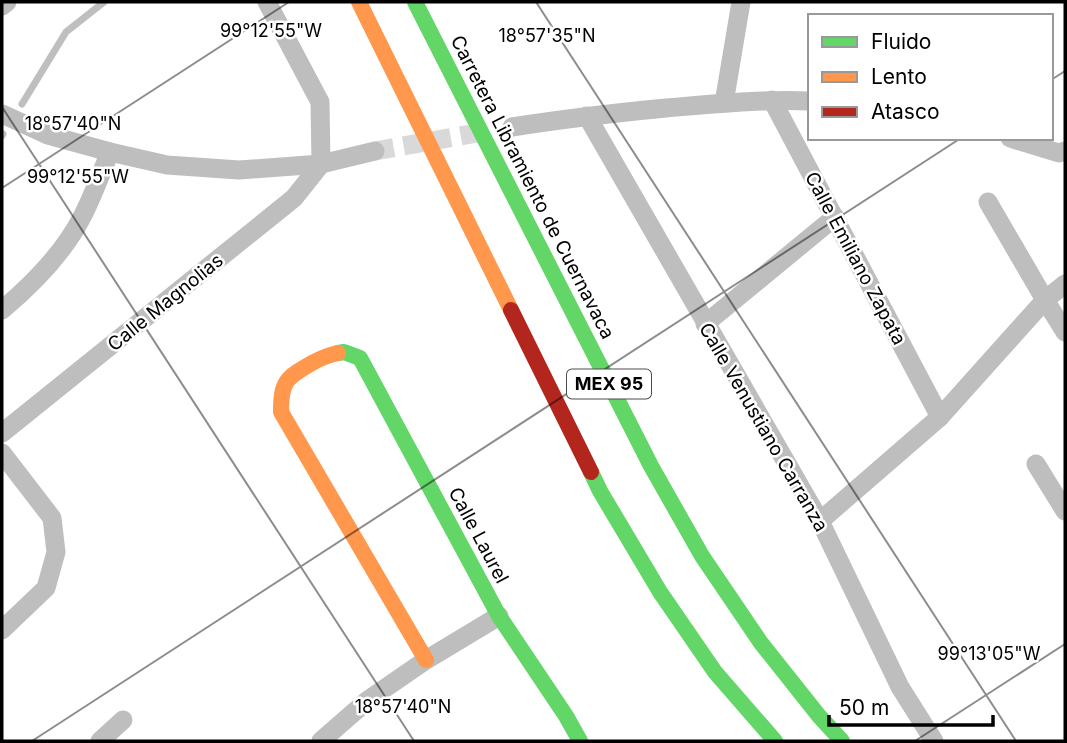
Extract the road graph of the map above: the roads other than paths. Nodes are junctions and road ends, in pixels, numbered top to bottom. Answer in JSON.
{"nodes":[{"id":1,"x":7,"y":2,"type":"edge"},
{"id":2,"x":268,"y":2,"type":"edge"},
{"id":3,"x":359,"y":2,"type":"edge"},
{"id":4,"x":415,"y":2,"type":"edge"},
{"id":5,"x":741,"y":2,"type":"edge"},
{"id":6,"x":2,"y":6,"type":"edge"},
{"id":7,"x":772,"y":100,"type":"junction"},
{"id":8,"x":808,"y":101,"type":"edge"},
{"id":9,"x":724,"y":103,"type":"junction"},
{"id":10,"x":2,"y":114,"type":"edge"},
{"id":11,"x":587,"y":116,"type":"junction"},
{"id":12,"x":512,"y":127,"type":"tunnel mouth"},
{"id":13,"x":1017,"y":140,"type":"edge"},
{"id":14,"x":375,"y":151,"type":"tunnel mouth"},
{"id":15,"x":110,"y":152,"type":"junction"},
{"id":16,"x":1062,"y":152,"type":"edge"},
{"id":17,"x":321,"y":164,"type":"junction"},
{"id":18,"x":988,"y":202,"type":"dead end"},
{"id":19,"x":835,"y":216,"type":"junction"},
{"id":20,"x":1065,"y":284,"type":"edge"},
{"id":21,"x":1045,"y":300,"type":"junction"},
{"id":22,"x":2,"y":310,"type":"edge"},
{"id":23,"x":705,"y":324,"type":"junction"},
{"id":24,"x":1065,"y":332,"type":"edge"},
{"id":25,"x":940,"y":417,"type":"junction"},
{"id":26,"x":2,"y":433,"type":"edge"},
{"id":27,"x":2,"y":453,"type":"edge"},
{"id":28,"x":1036,"y":464,"type":"dead end"},
{"id":29,"x":1065,"y":511,"type":"edge"},
{"id":30,"x":820,"y":521,"type":"junction"},
{"id":31,"x":499,"y":615,"type":"junction"},
{"id":32,"x":2,"y":630,"type":"edge"},
{"id":33,"x":426,"y":660,"type":"junction"},
{"id":34,"x":123,"y":720,"type":"dead end"},
{"id":35,"x":100,"y":741,"type":"edge"},
{"id":36,"x":321,"y":741,"type":"edge"},
{"id":37,"x":580,"y":741,"type":"edge"},
{"id":38,"x":775,"y":741,"type":"edge"},
{"id":39,"x":842,"y":741,"type":"edge"},
{"id":40,"x":934,"y":741,"type":"edge"}],
"edges":[{"from":1,"to":6,"type":"street"},
{"from":2,"to":17,"type":"street"},
{"from":3,"to":38,"type":"main road","number":"MEX 95"},
{"from":4,"to":39,"type":"main road","name":"Carretera Libramiento de Cuernavaca","number":"MEX 95"},
{"from":5,"to":9,"type":"street"},
{"from":7,"to":8,"type":"street"},
{"from":7,"to":9,"type":"street"},
{"from":7,"to":19,"type":"street","name":"Calle Emiliano Zapata"},
{"from":9,"to":11,"type":"street"},
{"from":10,"to":15,"type":"street"},
{"from":11,"to":12,"type":"street"},
{"from":11,"to":23,"type":"street","name":"Calle Venustiano Carranza"},
{"from":13,"to":16,"type":"street"},
{"from":14,"to":17,"type":"street"},
{"from":15,"to":17,"type":"street"},
{"from":15,"to":22,"type":"street"},
{"from":17,"to":26,"type":"street","name":"Calle Magnolias"},
{"from":18,"to":21,"type":"street"},
{"from":19,"to":23,"type":"street"},
{"from":19,"to":25,"type":"street","name":"Calle Emiliano Zapata"},
{"from":20,"to":21,"type":"street"},
{"from":21,"to":24,"type":"street"},
{"from":21,"to":25,"type":"street"},
{"from":23,"to":30,"type":"street","name":"Calle Venustiano Carranza"},
{"from":25,"to":30,"type":"street"},
{"from":27,"to":32,"type":"street"},
{"from":28,"to":29,"type":"street"},
{"from":30,"to":40,"type":"street","name":"Calle Venustiano Carranza"},
{"from":31,"to":33,"type":"street"},
{"from":31,"to":33,"type":"main road","name":"Calle Laurel"},
{"from":31,"to":37,"type":"main road","name":"Calle Laurel"},
{"from":33,"to":36,"type":"street"},
{"from":34,"to":35,"type":"street"}]}
